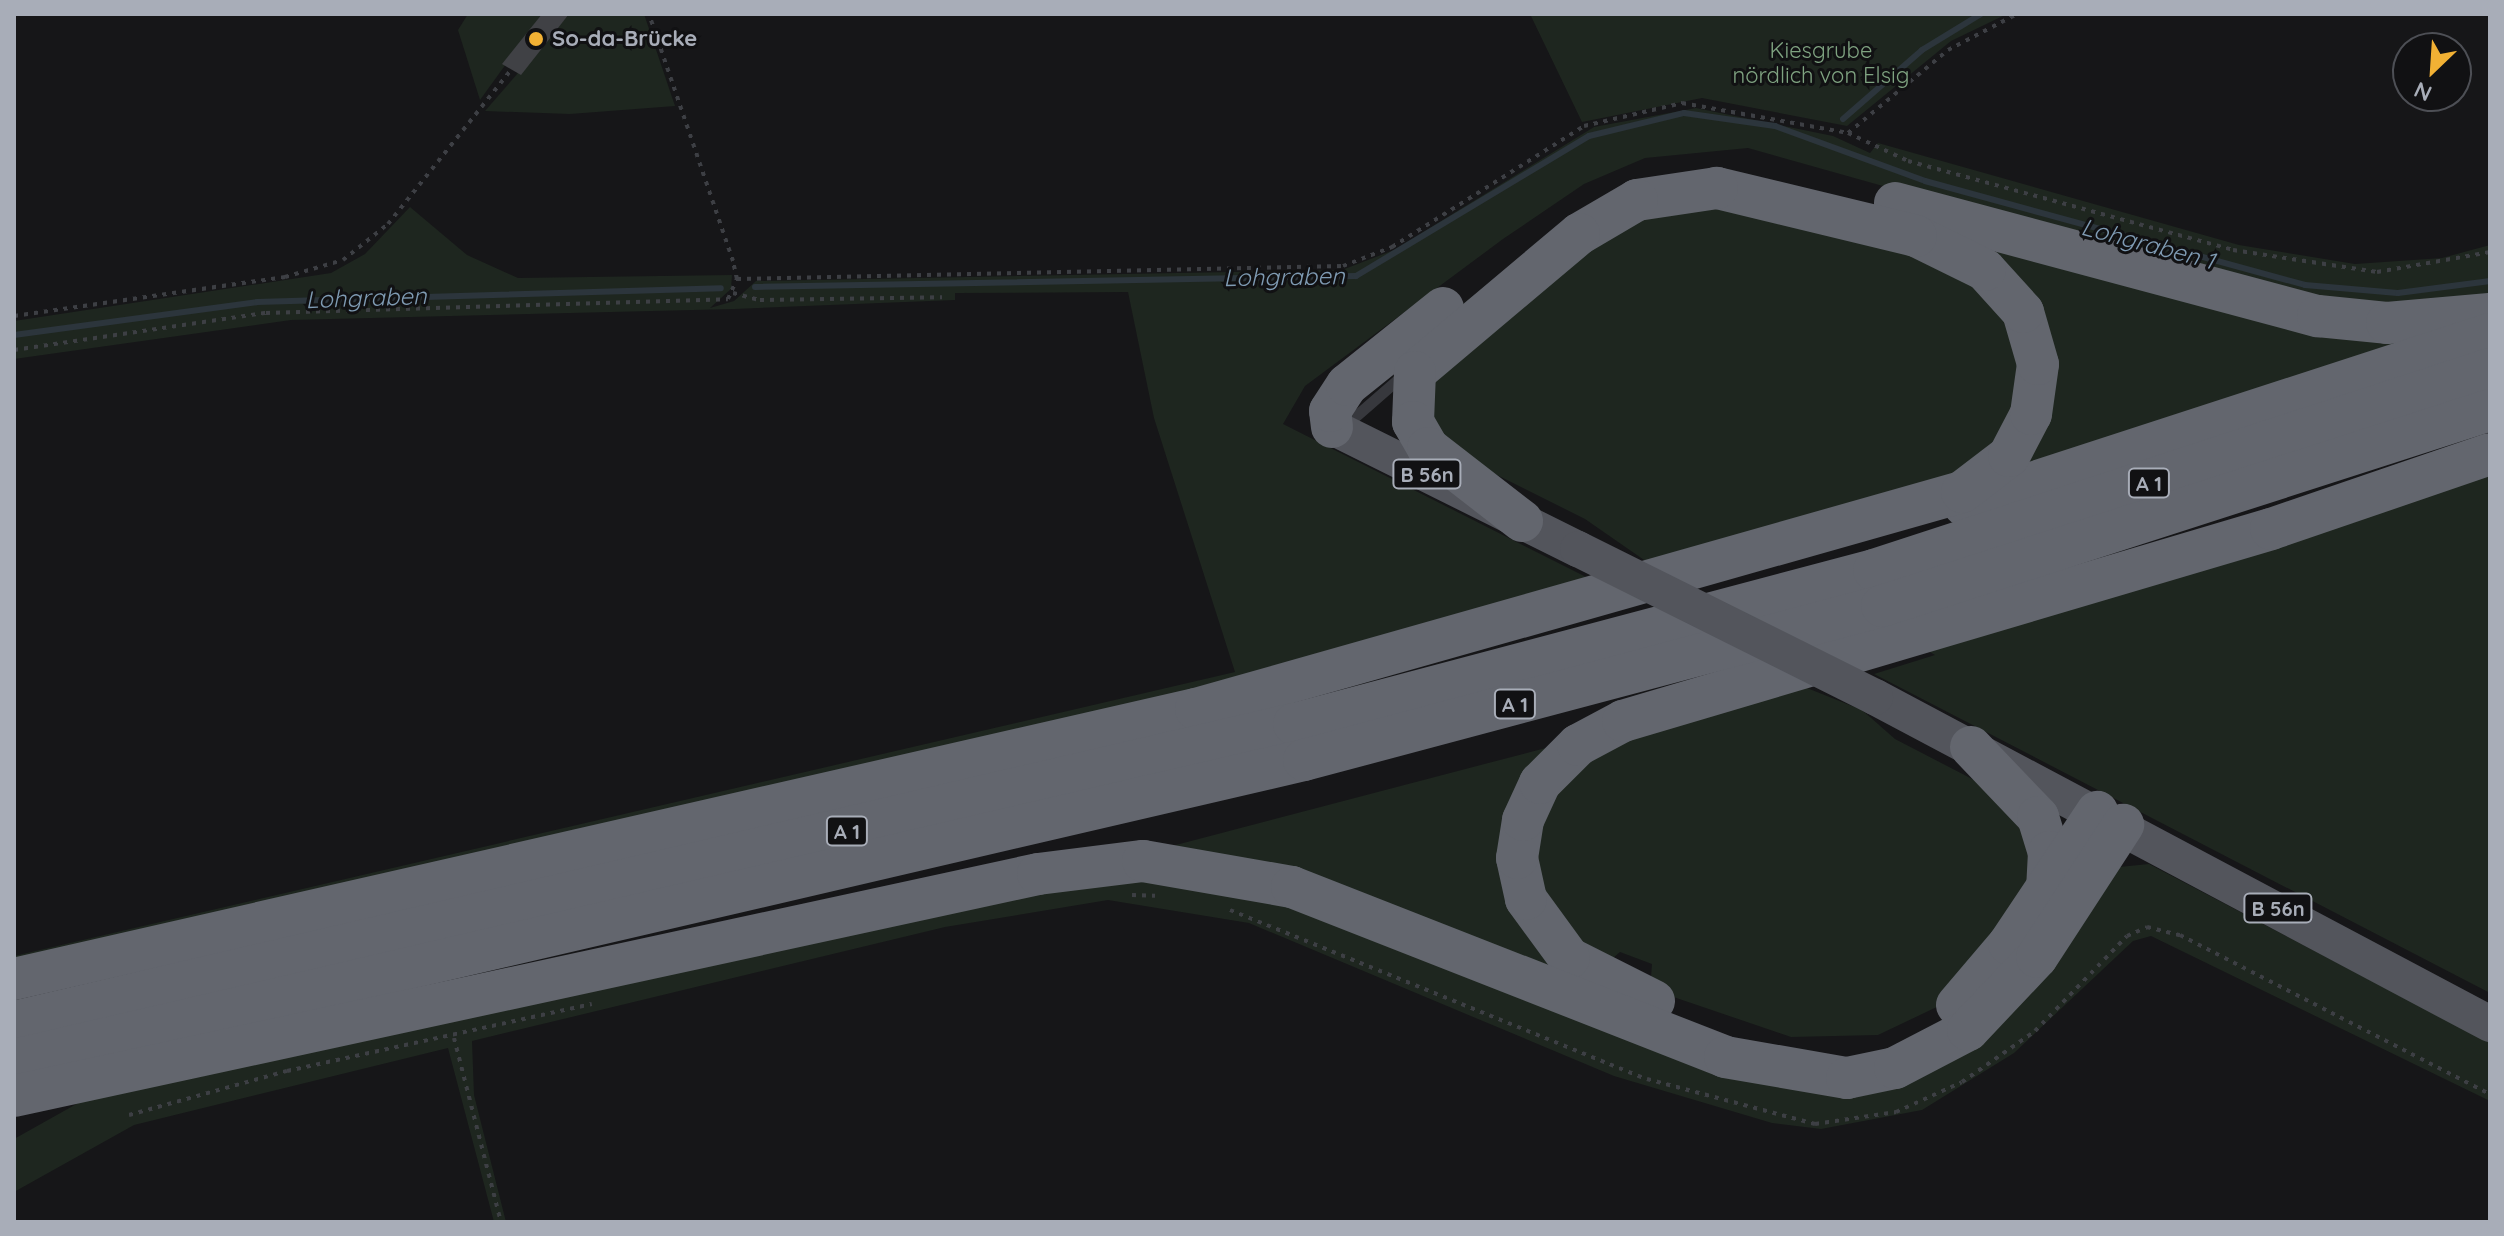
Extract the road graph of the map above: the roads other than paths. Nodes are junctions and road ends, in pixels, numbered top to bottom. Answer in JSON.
{"nodes":[{"id":1,"x":2490,"y":314,"type":"edge"},
{"id":2,"x":2490,"y":334,"type":"edge"},
{"id":3,"x":1420,"y":363,"type":"junction"},
{"id":4,"x":2490,"y":369,"type":"edge"},
{"id":5,"x":2490,"y":410,"type":"edge"},
{"id":6,"x":1336,"y":429,"type":"junction"},
{"id":7,"x":2490,"y":454,"type":"edge"},
{"id":8,"x":1522,"y":521,"type":"junction"},
{"id":9,"x":1784,"y":548,"type":"junction"},
{"id":10,"x":1971,"y":747,"type":"junction"},
{"id":11,"x":1304,"y":760,"type":"junction"},
{"id":12,"x":2110,"y":818,"type":"junction"},
{"id":13,"x":2047,"y":887,"type":"junction"},
{"id":14,"x":808,"y":922,"type":"junction"},
{"id":15,"x":14,"y":979,"type":"edge"},
{"id":16,"x":14,"y":1022,"type":"edge"},
{"id":17,"x":2490,"y":1024,"type":"edge"},
{"id":18,"x":261,"y":1045,"type":"junction"},
{"id":19,"x":14,"y":1060,"type":"edge"},
{"id":20,"x":14,"y":1096,"type":"edge"},
{"id":21,"x":14,"y":1128,"type":"edge"}],
"edges":[{"from":1,"to":6,"type":"highway"},
{"from":2,"to":9,"type":"highway"},
{"from":3,"to":6,"type":"lane"},
{"from":3,"to":8,"type":"highway"},
{"from":3,"to":9,"type":"highway"},
{"from":4,"to":16,"type":"highway","number":"A 1"},
{"from":5,"to":11,"type":"highway","number":"A 1"},
{"from":6,"to":8,"type":"main road","number":"B 56n"},
{"from":7,"to":13,"type":"highway"},
{"from":8,"to":10,"type":"main road","number":"B 56n","bridge":true},
{"from":9,"to":15,"type":"highway"},
{"from":10,"to":12,"type":"main road","number":"B 56n"},
{"from":10,"to":13,"type":"highway"},
{"from":11,"to":14,"type":"highway"},
{"from":11,"to":19,"type":"highway","number":"A 1"},
{"from":12,"to":13,"type":"highway"},
{"from":12,"to":14,"type":"highway"},
{"from":12,"to":17,"type":"main road","number":"B 56n"},
{"from":14,"to":18,"type":"highway"},
{"from":18,"to":20,"type":"highway"},
{"from":18,"to":21,"type":"highway"}]}
